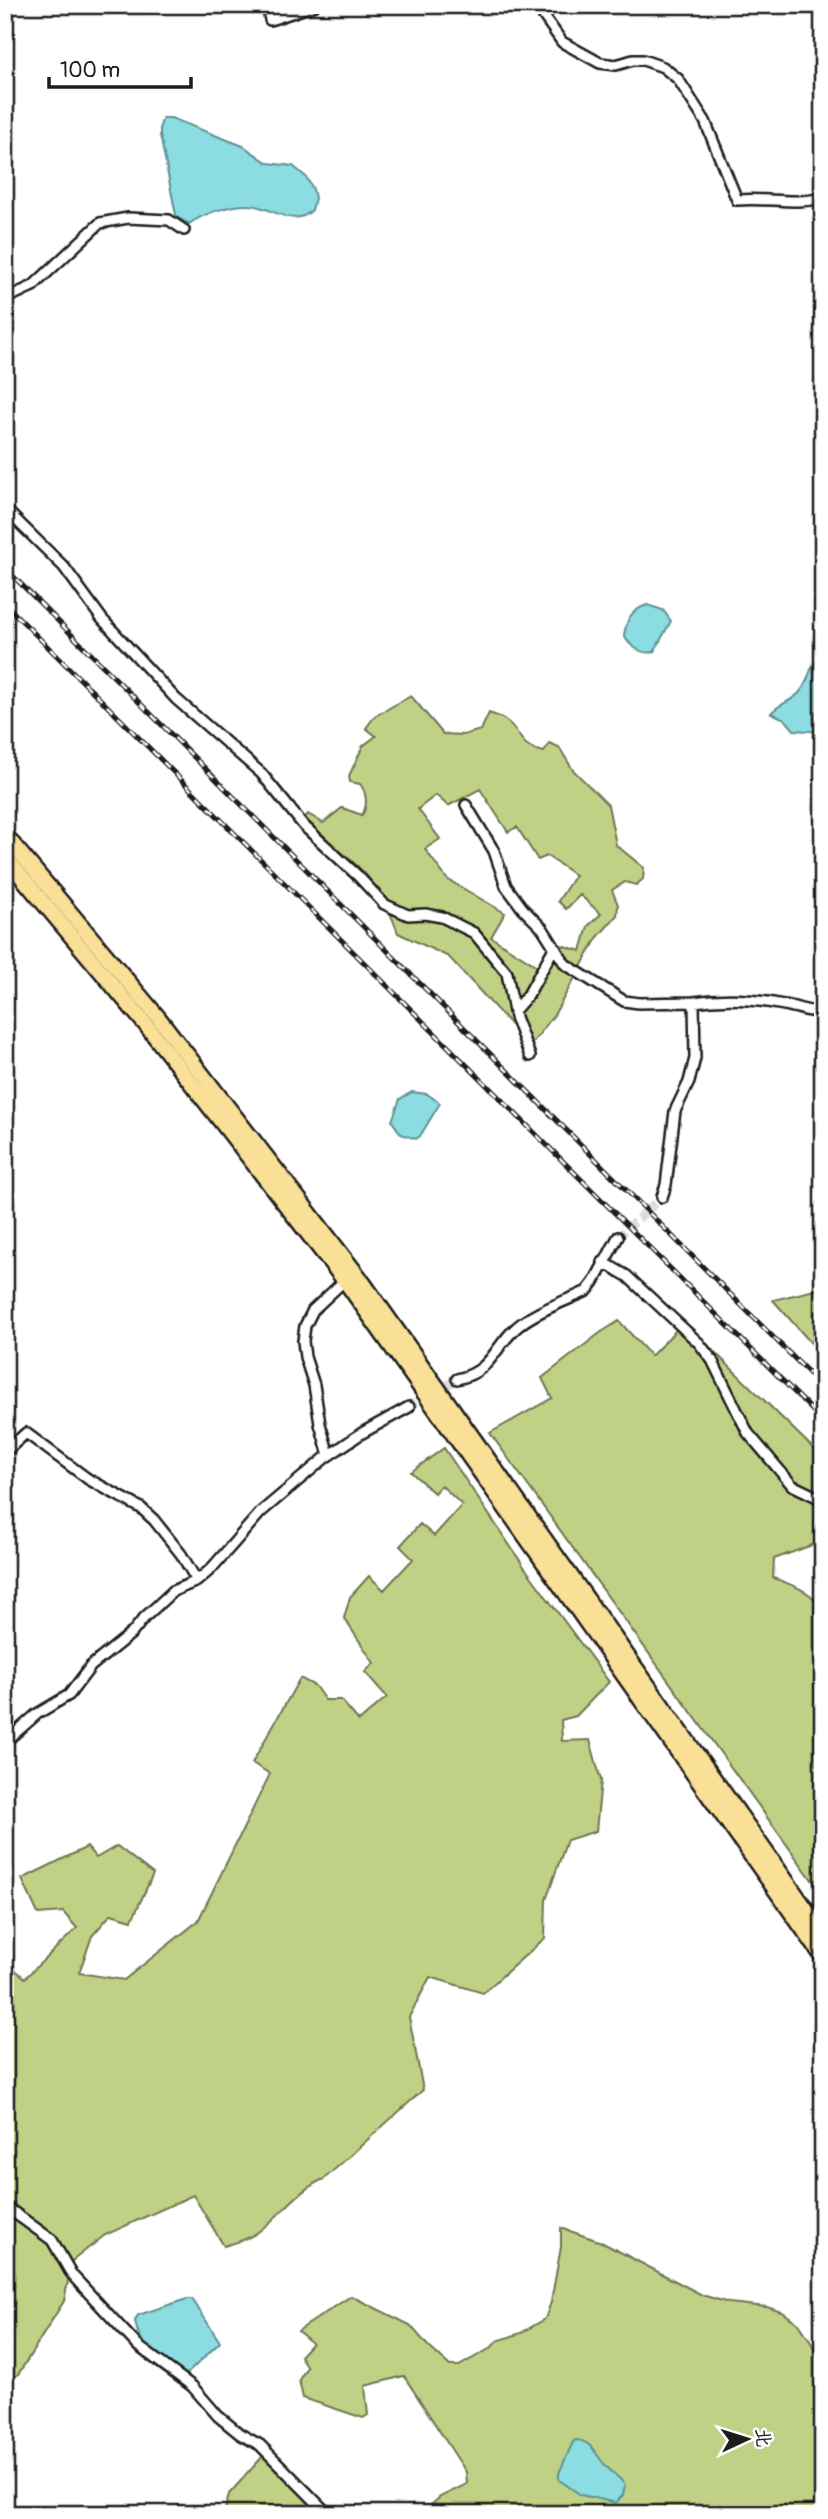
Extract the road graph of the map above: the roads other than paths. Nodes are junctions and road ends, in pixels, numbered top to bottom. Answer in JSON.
{"nodes":[{"id":1,"x":267,"y":5,"type":"edge"},
{"id":2,"x":315,"y":5,"type":"edge"},
{"id":3,"x":536,"y":5,"type":"edge"},
{"id":4,"x":823,"y":198,"type":"edge"},
{"id":5,"x":184,"y":230,"type":"dead end"},
{"id":6,"x":5,"y":299,"type":"edge"},
{"id":7,"x":5,"y":509,"type":"edge"},
{"id":8,"x":466,"y":805,"type":"dead end"},
{"id":9,"x":5,"y":835,"type":"edge"},
{"id":10,"x":5,"y":857,"type":"edge"},
{"id":11,"x":554,"y":948,"type":"junction"},
{"id":12,"x":694,"y":1002,"type":"junction"},
{"id":13,"x":514,"y":1011,"type":"junction"},
{"id":14,"x":823,"y":1012,"type":"edge"},
{"id":15,"x":530,"y":1056,"type":"dead end"},
{"id":16,"x":662,"y":1197,"type":"tunnel mouth"},
{"id":17,"x":618,"y":1237,"type":"tunnel mouth"},
{"id":18,"x":603,"y":1262,"type":"junction"},
{"id":19,"x":344,"y":1281,"type":"junction"},
{"id":20,"x":457,"y":1379,"type":"tunnel mouth"},
{"id":21,"x":409,"y":1407,"type":"tunnel mouth"},
{"id":22,"x":5,"y":1452,"type":"edge"},
{"id":23,"x":329,"y":1455,"type":"junction"},
{"id":24,"x":823,"y":1500,"type":"edge"},
{"id":25,"x":197,"y":1581,"type":"junction"},
{"id":26,"x":5,"y":1742,"type":"edge"},
{"id":27,"x":823,"y":1933,"type":"edge"},
{"id":28,"x":823,"y":1957,"type":"edge"},
{"id":29,"x":5,"y":2206,"type":"edge"},
{"id":30,"x":328,"y":2514,"type":"edge"}],
"edges":[{"from":1,"to":2,"type":"street"},
{"from":3,"to":4,"type":"street"},
{"from":5,"to":6,"type":"street"},
{"from":7,"to":13,"type":"street"},
{"from":8,"to":11,"type":"street"},
{"from":9,"to":27,"type":"main road"},
{"from":10,"to":19,"type":"main road"},
{"from":11,"to":12,"type":"street"},
{"from":11,"to":13,"type":"street"},
{"from":12,"to":14,"type":"street"},
{"from":12,"to":16,"type":"street"},
{"from":13,"to":15,"type":"street"},
{"from":17,"to":18,"type":"street"},
{"from":18,"to":20,"type":"street"},
{"from":18,"to":24,"type":"street"},
{"from":19,"to":23,"type":"street"},
{"from":19,"to":28,"type":"main road"},
{"from":21,"to":23,"type":"street"},
{"from":22,"to":25,"type":"street"},
{"from":23,"to":25,"type":"street"},
{"from":25,"to":26,"type":"street"},
{"from":29,"to":30,"type":"street"}]}
